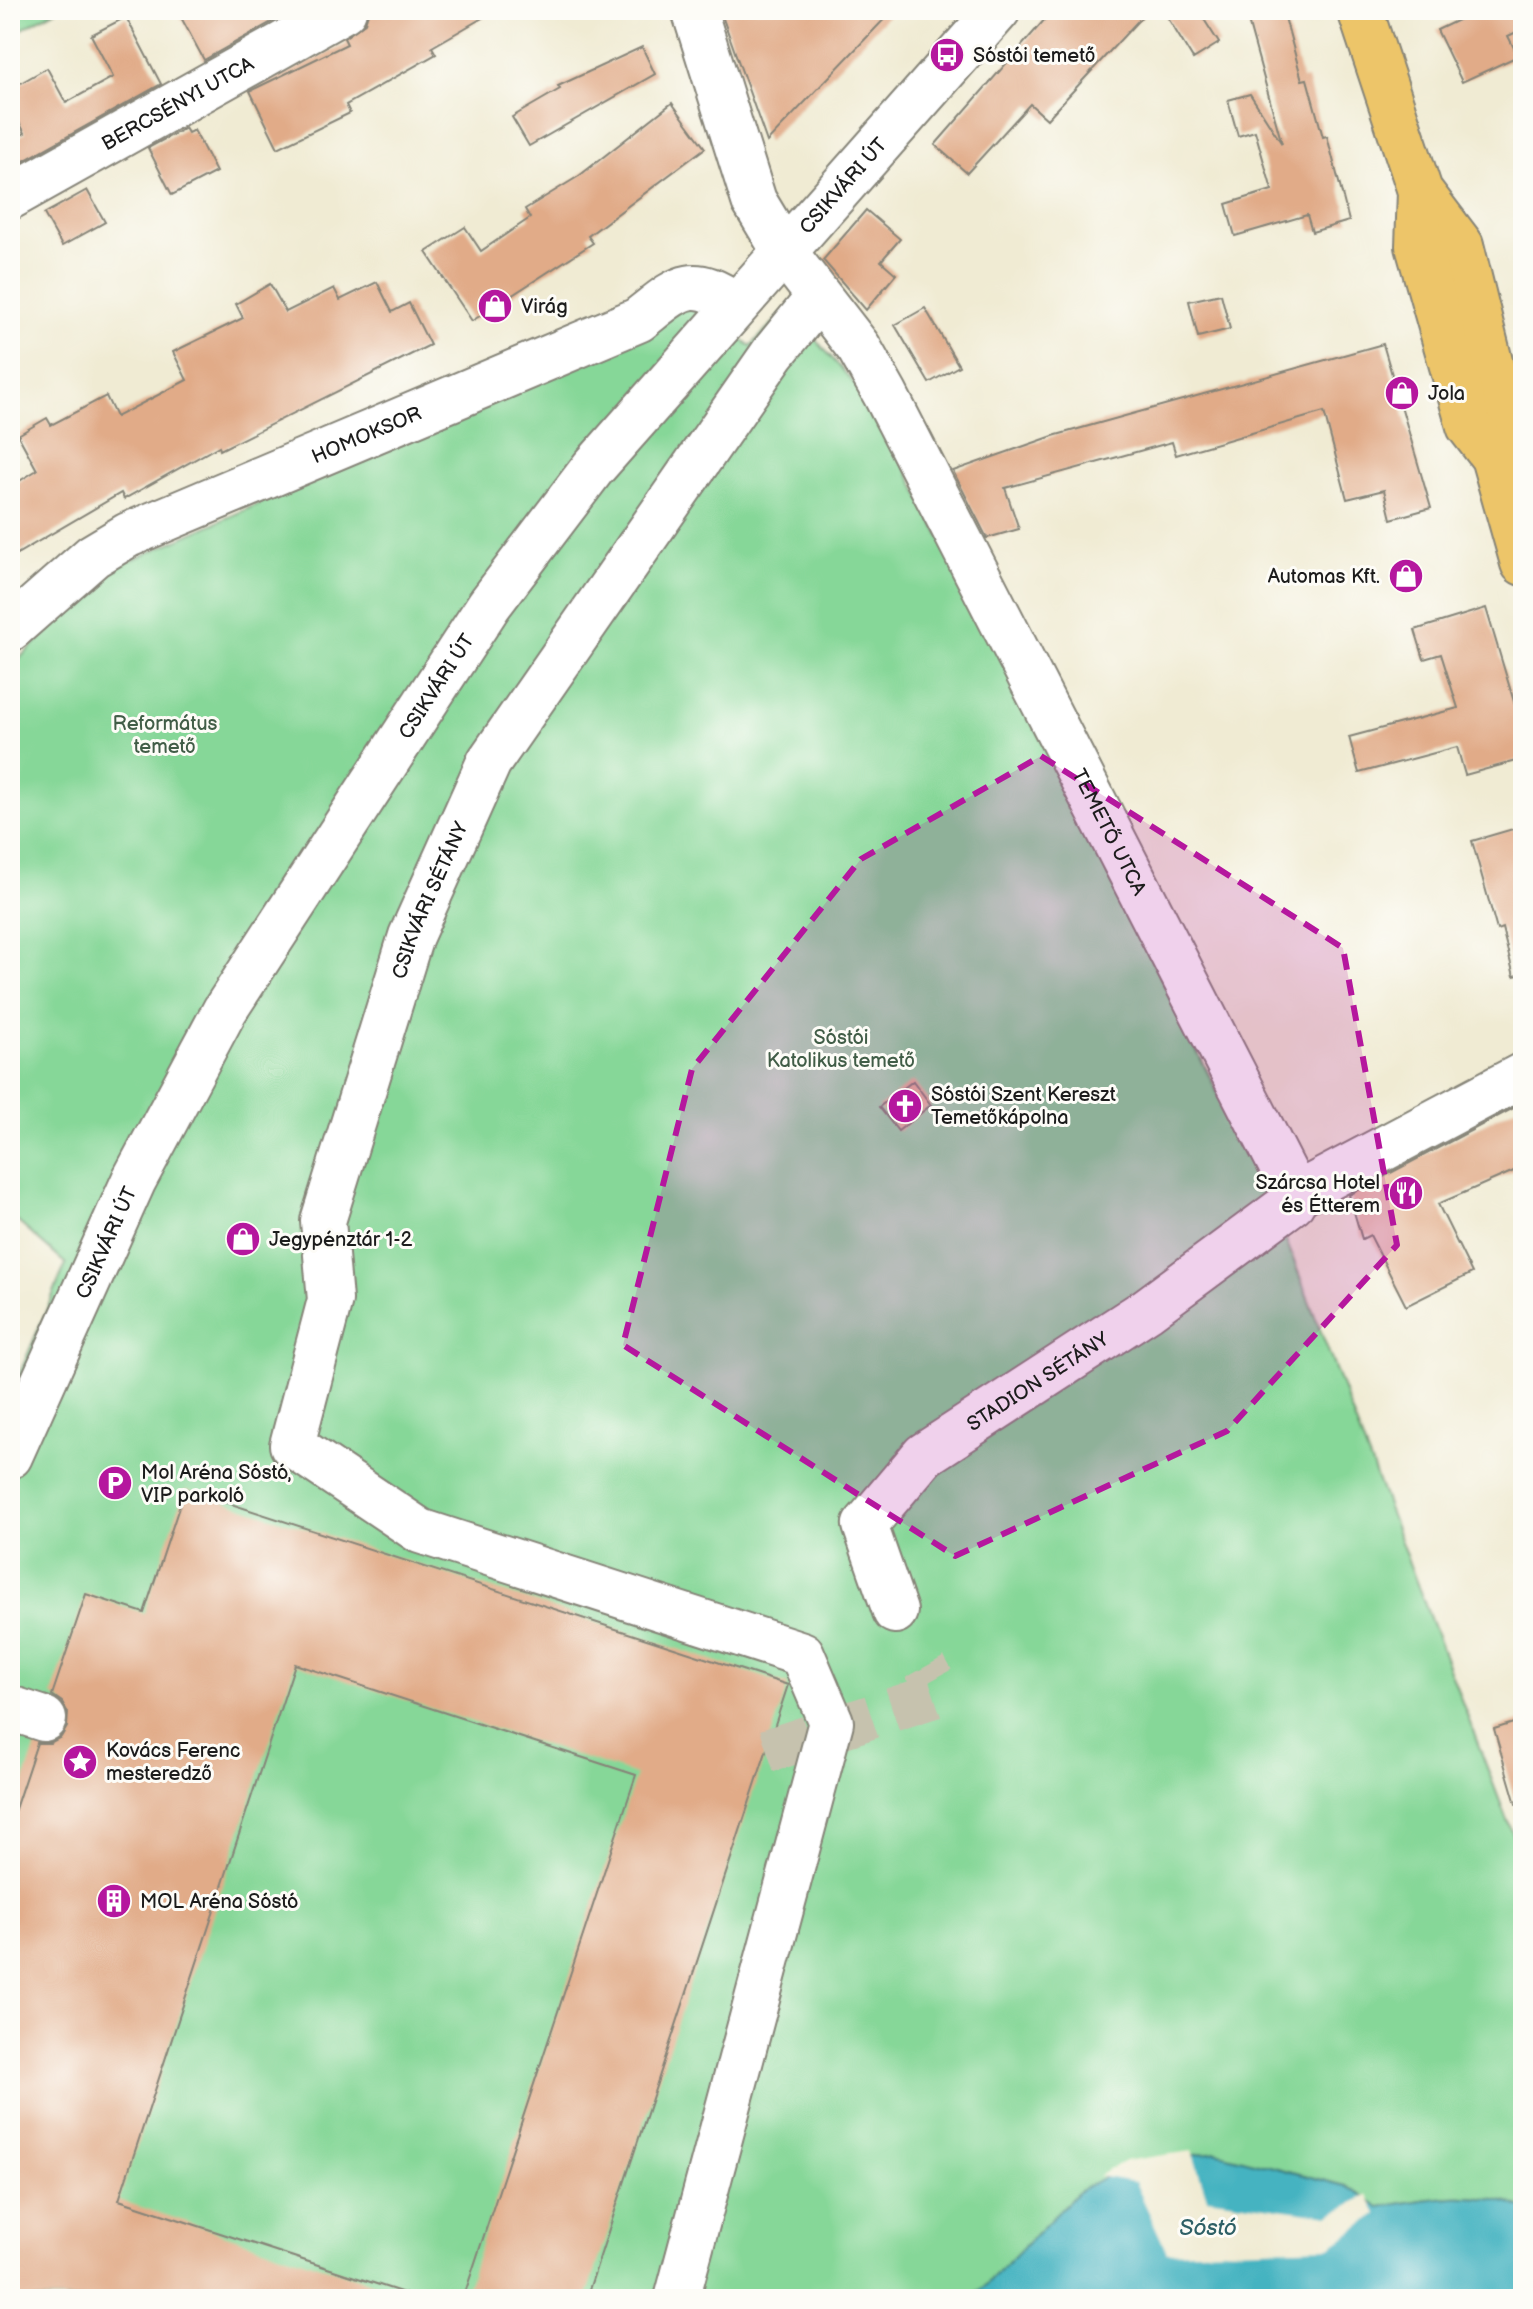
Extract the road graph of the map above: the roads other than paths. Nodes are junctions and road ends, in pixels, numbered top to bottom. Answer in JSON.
{"nodes":[{"id":1,"x":344,"y":10,"type":"edge"},
{"id":2,"x":694,"y":10,"type":"edge"},
{"id":3,"x":998,"y":10,"type":"edge"},
{"id":4,"x":1363,"y":13,"type":"edge"},
{"id":5,"x":10,"y":197,"type":"edge"},
{"id":6,"x":786,"y":254,"type":"junction"},
{"id":7,"x":818,"y":298,"type":"junction"},
{"id":8,"x":736,"y":305,"type":"junction"},
{"id":9,"x":1513,"y":451,"type":"edge"},
{"id":10,"x":1523,"y":563,"type":"edge"},
{"id":11,"x":10,"y":629,"type":"edge"},
{"id":12,"x":1523,"y":1075,"type":"edge"},
{"id":13,"x":1296,"y":1195,"type":"junction"},
{"id":14,"x":10,"y":1456,"type":"edge"},
{"id":15,"x":895,"y":1611,"type":"dead end"},
{"id":16,"x":677,"y":2299,"type":"edge"}],
"edges":[{"from":1,"to":5,"type":"street","name":"BERCSÉNYI UTCA"},
{"from":2,"to":6,"type":"street","name":"TEMETŐ UTCA"},
{"from":3,"to":6,"type":"street","name":"CSIKVÁRI ÚT"},
{"from":4,"to":9,"type":"main road"},
{"from":6,"to":7,"type":"street","name":"TEMETŐ UTCA"},
{"from":6,"to":8,"type":"street","name":"CSIKVÁRI ÚT"},
{"from":7,"to":13,"type":"street","name":"TEMETŐ UTCA"},
{"from":7,"to":16,"type":"street","name":"CSIKVÁRI SÉTÁNY"},
{"from":8,"to":11,"type":"street","name":"HOMOKSOR"},
{"from":8,"to":14,"type":"street","name":"CSIKVÁRI ÚT"},
{"from":9,"to":10,"type":"main road"},
{"from":12,"to":13,"type":"street"},
{"from":13,"to":15,"type":"street","name":"STADION SÉTÁNY"}]}
